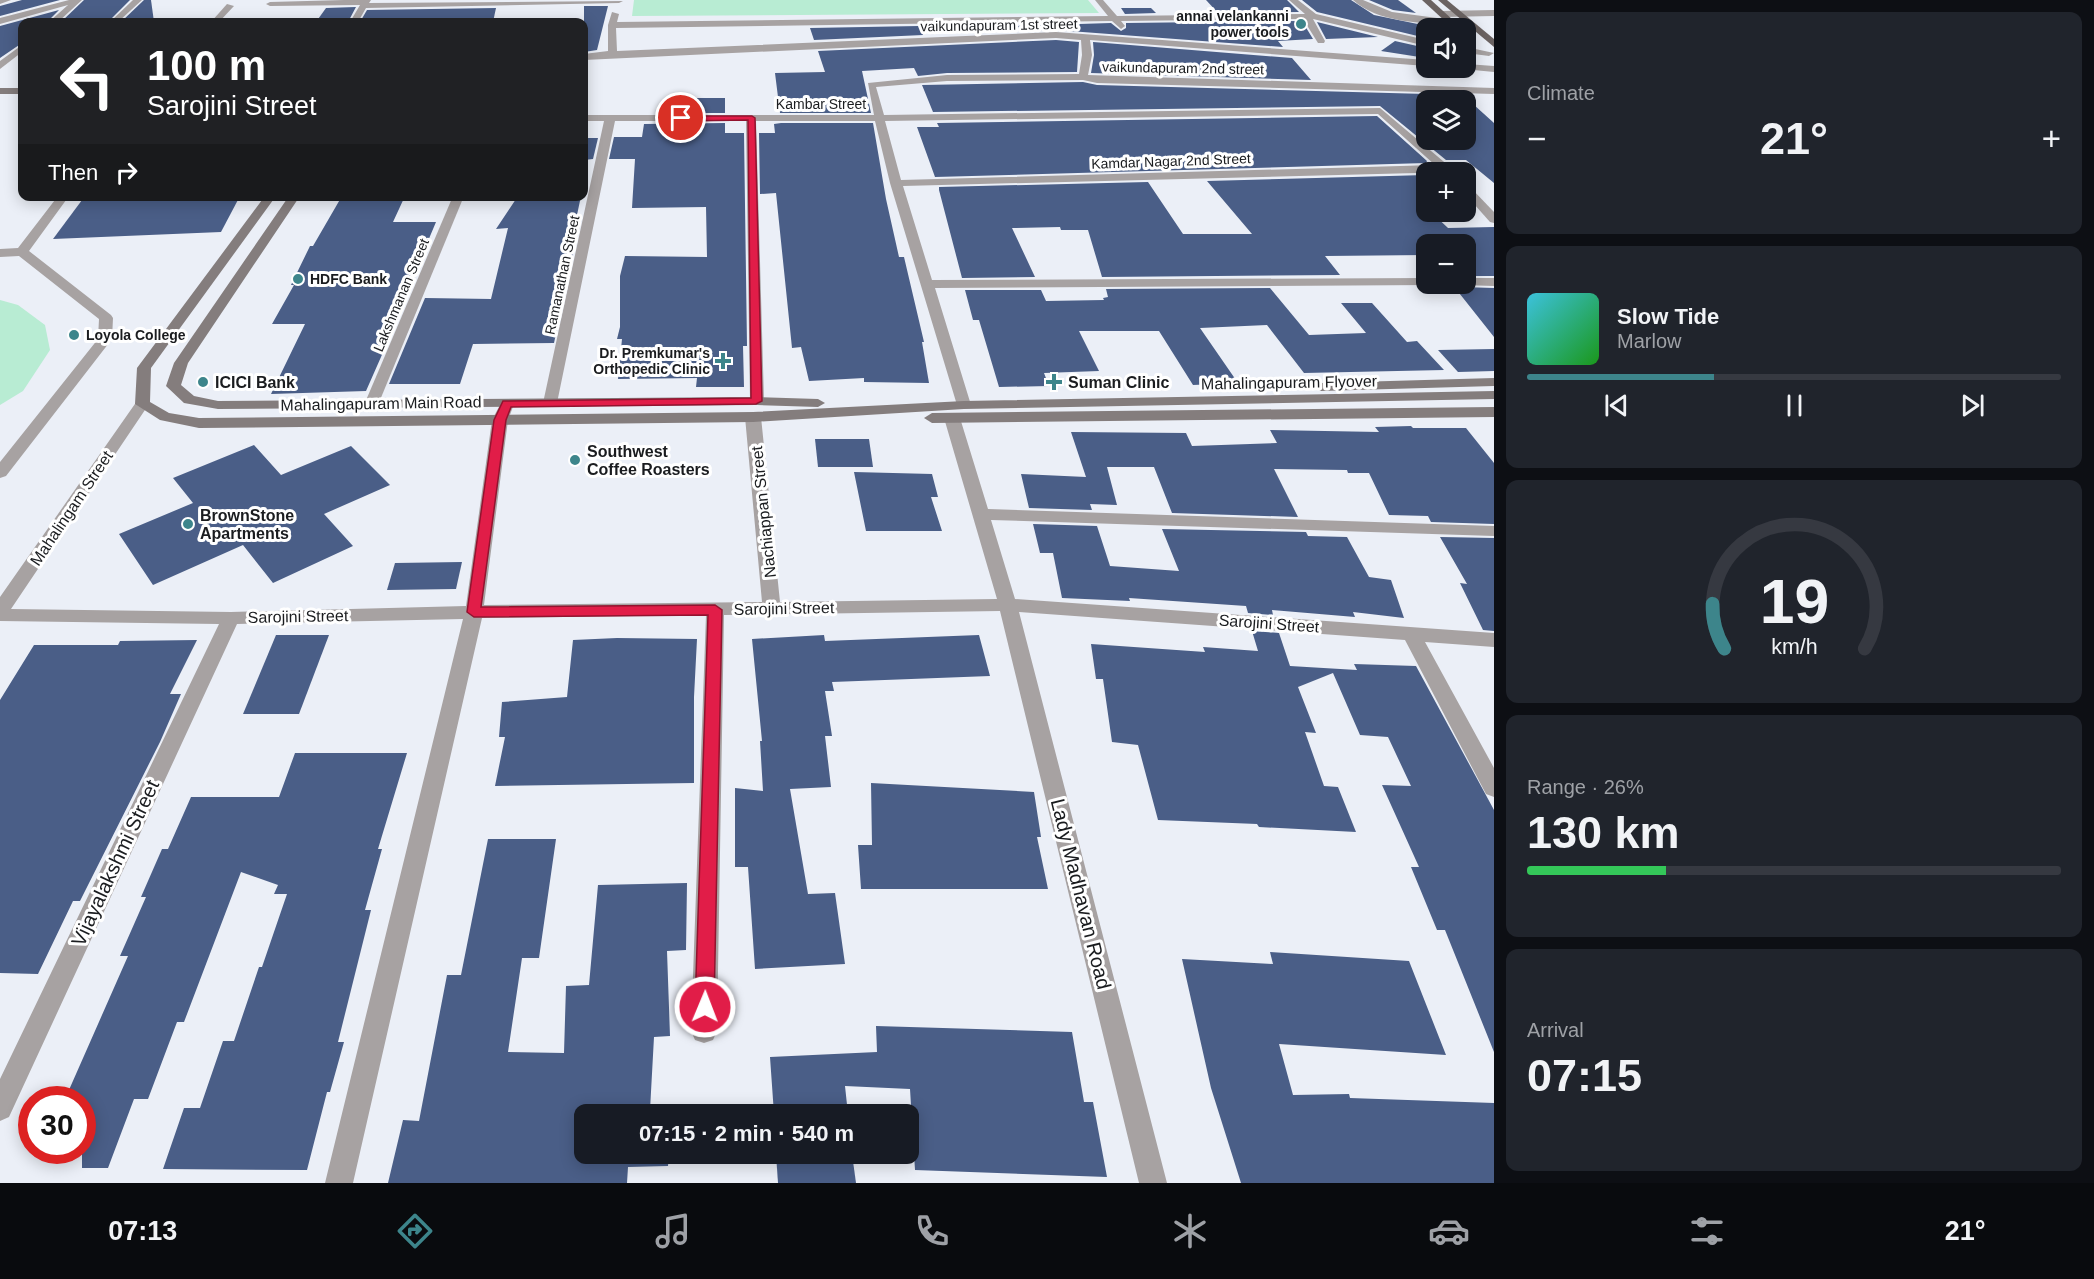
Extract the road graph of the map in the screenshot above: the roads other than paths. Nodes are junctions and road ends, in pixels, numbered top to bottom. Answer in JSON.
{"nodes":[{"id":1,"x":6,"y":0,"type":"edge"},
{"id":2,"x":79,"y":0,"type":"edge"},
{"id":3,"x":138,"y":0,"type":"edge"},
{"id":4,"x":619,"y":0,"type":"edge"},
{"id":5,"x":1099,"y":0,"type":"edge"},
{"id":6,"x":1293,"y":0,"type":"edge"},
{"id":7,"x":1357,"y":0,"type":"edge"},
{"id":8,"x":1426,"y":0,"type":"edge"},
{"id":9,"x":1442,"y":0,"type":"edge"},
{"id":10,"x":0,"y":2,"type":"edge"},
{"id":11,"x":503,"y":2,"type":"edge"},
{"id":12,"x":366,"y":3,"type":"edge"},
{"id":13,"x":270,"y":4,"type":"dead end"},
{"id":14,"x":230,"y":6,"type":"dead end"},
{"id":15,"x":1494,"y":13,"type":"edge"},
{"id":16,"x":1442,"y":14,"type":"junction"},
{"id":17,"x":1458,"y":14,"type":"junction"},
{"id":18,"x":1310,"y":16,"type":"junction"},
{"id":19,"x":58,"y":18,"type":"edge"},
{"id":20,"x":118,"y":18,"type":"edge"},
{"id":21,"x":219,"y":18,"type":"edge"},
{"id":22,"x":357,"y":18,"type":"edge"},
{"id":23,"x":1447,"y":18,"type":"edge"},
{"id":24,"x":2,"y":19,"type":"edge"},
{"id":25,"x":1416,"y":19,"type":"edge"},
{"id":26,"x":1116,"y":20,"type":"junction"},
{"id":27,"x":924,"y":22,"type":"junction"},
{"id":28,"x":793,"y":23,"type":"junction"},
{"id":29,"x":612,"y":25,"type":"junction"},
{"id":30,"x":1085,"y":37,"type":"junction"},
{"id":31,"x":929,"y":40,"type":"junction"},
{"id":32,"x":1131,"y":40,"type":"junction"},
{"id":33,"x":1321,"y":41,"type":"junction"},
{"id":34,"x":1416,"y":41,"type":"edge"},
{"id":35,"x":1286,"y":42,"type":"dead end"},
{"id":36,"x":1310,"y":42,"type":"dead end"},
{"id":37,"x":1182,"y":43,"type":"junction"},
{"id":38,"x":1476,"y":43,"type":"edge"},
{"id":39,"x":1333,"y":44,"type":"dead end"},
{"id":40,"x":1494,"y":44,"type":"edge"},
{"id":41,"x":799,"y":45,"type":"junction"},
{"id":42,"x":1345,"y":47,"type":"dead end"},
{"id":43,"x":18,"y":51,"type":"edge"},
{"id":44,"x":18,"y":52,"type":"edge"},
{"id":45,"x":1476,"y":52,"type":"edge"},
{"id":46,"x":0,"y":54,"type":"edge"},
{"id":47,"x":608,"y":54,"type":"junction"},
{"id":48,"x":588,"y":56,"type":"edge"},
{"id":49,"x":1491,"y":56,"type":"edge"},
{"id":50,"x":1403,"y":61,"type":"junction"},
{"id":51,"x":1416,"y":62,"type":"edge"},
{"id":52,"x":0,"y":66,"type":"edge"},
{"id":53,"x":1476,"y":68,"type":"edge"},
{"id":54,"x":1494,"y":69,"type":"edge"},
{"id":55,"x":1083,"y":77,"type":"junction"},
{"id":56,"x":0,"y":84,"type":"edge"},
{"id":57,"x":18,"y":84,"type":"edge"},
{"id":58,"x":0,"y":91,"type":"edge"},
{"id":59,"x":18,"y":91,"type":"edge"},
{"id":60,"x":1494,"y":91,"type":"edge"},
{"id":61,"x":588,"y":118,"type":"edge"},
{"id":62,"x":610,"y":118,"type":"junction"},
{"id":63,"x":752,"y":118,"type":"junction"},
{"id":64,"x":878,"y":118,"type":"junction"},
{"id":65,"x":1439,"y":162,"type":"edge"},
{"id":66,"x":1416,"y":171,"type":"edge"},
{"id":67,"x":896,"y":183,"type":"junction"},
{"id":68,"x":1476,"y":200,"type":"edge"},
{"id":69,"x":60,"y":201,"type":"edge"},
{"id":70,"x":266,"y":201,"type":"edge"},
{"id":71,"x":293,"y":201,"type":"edge"},
{"id":72,"x":457,"y":201,"type":"edge"},
{"id":73,"x":1494,"y":219,"type":"edge"},
{"id":74,"x":22,"y":252,"type":"junction"},
{"id":75,"x":0,"y":253,"type":"edge"},
{"id":76,"x":1416,"y":282,"type":"edge"},
{"id":77,"x":1476,"y":282,"type":"edge"},
{"id":78,"x":1494,"y":282,"type":"edge"},
{"id":79,"x":927,"y":284,"type":"junction"},
{"id":80,"x":1494,"y":382,"type":"edge"},
{"id":81,"x":1494,"y":395,"type":"edge"},
{"id":82,"x":550,"y":403,"type":"junction"},
{"id":83,"x":142,"y":404,"type":"junction"},
{"id":84,"x":1084,"y":404,"type":"junction"},
{"id":85,"x":371,"y":405,"type":"junction"},
{"id":86,"x":964,"y":405,"type":"junction"},
{"id":87,"x":755,"y":409,"type":"junction"},
{"id":88,"x":503,"y":412,"type":"junction"},
{"id":89,"x":949,"y":412,"type":"junction"},
{"id":90,"x":1494,"y":412,"type":"edge"},
{"id":91,"x":0,"y":473,"type":"edge"},
{"id":92,"x":981,"y":514,"type":"junction"},
{"id":93,"x":1494,"y":531,"type":"edge"},
{"id":94,"x":1008,"y":605,"type":"junction"},
{"id":95,"x":772,"y":608,"type":"junction"},
{"id":96,"x":715,"y":610,"type":"junction"},
{"id":97,"x":474,"y":612,"type":"junction"},
{"id":98,"x":0,"y":613,"type":"edge"},
{"id":99,"x":231,"y":618,"type":"junction"},
{"id":100,"x":1411,"y":633,"type":"junction"},
{"id":101,"x":1494,"y":640,"type":"edge"},
{"id":102,"x":1494,"y":788,"type":"edge"},
{"id":103,"x":704,"y":1031,"type":"dead end"},
{"id":104,"x":0,"y":1108,"type":"edge"},
{"id":105,"x":339,"y":1183,"type":"edge"},
{"id":106,"x":1153,"y":1183,"type":"edge"}],
"edges":[{"from":1,"to":10,"type":"street"},
{"from":2,"to":19,"type":"street"},
{"from":2,"to":24,"type":"street"},
{"from":3,"to":20,"type":"street"},
{"from":4,"to":11,"type":"street"},
{"from":4,"to":29,"type":"street"},
{"from":5,"to":26,"type":"street"},
{"from":6,"to":18,"type":"street"},
{"from":7,"to":25,"type":"street"},
{"from":8,"to":16,"type":"main road"},
{"from":9,"to":17,"type":"main road"},
{"from":11,"to":12,"type":"street"},
{"from":12,"to":13,"type":"street"},
{"from":12,"to":22,"type":"street"},
{"from":14,"to":21,"type":"street"},
{"from":15,"to":17,"type":"street"},
{"from":16,"to":17,"type":"street"},
{"from":16,"to":23,"type":"main road"},
{"from":17,"to":40,"type":"main road"},
{"from":18,"to":26,"type":"street"},
{"from":18,"to":33,"type":"street"},
{"from":18,"to":34,"type":"street"},
{"from":26,"to":27,"type":"street"},
{"from":26,"to":32,"type":"street"},
{"from":27,"to":28,"type":"street"},
{"from":27,"to":31,"type":"street"},
{"from":28,"to":29,"type":"street"},
{"from":28,"to":41,"type":"street"},
{"from":29,"to":47,"type":"street"},
{"from":30,"to":31,"type":"street","name":"vaikundapuram 1st street"},
{"from":30,"to":32,"type":"street","name":"vaikundapuram 1st street"},
{"from":30,"to":55,"type":"street"},
{"from":31,"to":41,"type":"street","name":"vaikundapuram 1st street"},
{"from":32,"to":37,"type":"street","name":"vaikundapuram 1st street"},
{"from":33,"to":36,"type":"street"},
{"from":33,"to":39,"type":"street"},
{"from":35,"to":37,"type":"street"},
{"from":37,"to":50,"type":"street","name":"vaikundapuram 1st street"},
{"from":38,"to":49,"type":"main road"},
{"from":41,"to":47,"type":"street","name":"vaikundapuram 1st street"},
{"from":42,"to":50,"type":"street"},
{"from":43,"to":46,"type":"street"},
{"from":44,"to":52,"type":"street"},
{"from":45,"to":49,"type":"street"},
{"from":47,"to":48,"type":"street","name":"vaikundapuram 1st street"},
{"from":50,"to":51,"type":"street","name":"vaikundapuram 1st street"},
{"from":53,"to":54,"type":"street"},
{"from":55,"to":60,"type":"street","name":"vaikundapuram 2nd street"},
{"from":55,"to":64,"type":"street","name":"vaikundapuram 2nd street"},
{"from":56,"to":57,"type":"main road"},
{"from":58,"to":59,"type":"main road"},
{"from":61,"to":62,"type":"street","name":"Kambar Street"},
{"from":62,"to":63,"type":"street","name":"Kambar Street"},
{"from":62,"to":82,"type":"street","name":"Ramanathan Street"},
{"from":63,"to":64,"type":"street","name":"Kambar Street"},
{"from":63,"to":87,"type":"street","name":"Nachiappan Street"},
{"from":64,"to":65,"type":"street","name":"Kambar Street"},
{"from":64,"to":67,"type":"street"},
{"from":66,"to":67,"type":"street","name":"Kamdar Nagar 2nd Street"},
{"from":67,"to":79,"type":"street"},
{"from":68,"to":73,"type":"street"},
{"from":69,"to":74,"type":"street"},
{"from":70,"to":83,"type":"main road"},
{"from":71,"to":85,"type":"main road","name":"Mahalingapuram Main Road"},
{"from":72,"to":85,"type":"street","name":"Lakshmanan Street"},
{"from":74,"to":75,"type":"street"},
{"from":74,"to":91,"type":"street"},
{"from":76,"to":79,"type":"street"},
{"from":77,"to":78,"type":"street"},
{"from":79,"to":86,"type":"street"},
{"from":80,"to":84,"type":"main road"},
{"from":81,"to":84,"type":"main road","name":"Mahalingapuram Flyover"},
{"from":82,"to":87,"type":"main road","name":"Mahalingapuram Main Road"},
{"from":82,"to":88,"type":"main road","name":"Mahalingapuram Main Road"},
{"from":83,"to":88,"type":"main road","name":"Mahalingapuram Main Road"},
{"from":83,"to":98,"type":"street","name":"Mahalingam Street"},
{"from":84,"to":86,"type":"main road"},
{"from":85,"to":88,"type":"main road","name":"Mahalingapuram Main Road"},
{"from":86,"to":89,"type":"main road"},
{"from":87,"to":88,"type":"main road","name":"Mahalingapuram Main Road"},
{"from":87,"to":89,"type":"main road"},
{"from":87,"to":95,"type":"street","name":"Nachiappan Street"},
{"from":88,"to":97,"type":"street"},
{"from":89,"to":90,"type":"main road"},
{"from":89,"to":92,"type":"street","name":"Lady Madhavan Road"},
{"from":92,"to":93,"type":"street"},
{"from":92,"to":94,"type":"street","name":"Lady Madhavan Road"},
{"from":94,"to":95,"type":"street","name":"Sarojini Street"},
{"from":94,"to":100,"type":"street","name":"Sarojini Street"},
{"from":94,"to":106,"type":"street","name":"Lady Madhavan Road"},
{"from":95,"to":96,"type":"street","name":"Sarojini Street"},
{"from":96,"to":97,"type":"street","name":"Sarojini Street"},
{"from":96,"to":103,"type":"street"},
{"from":97,"to":99,"type":"street","name":"Sarojini Street"},
{"from":97,"to":105,"type":"street"},
{"from":98,"to":99,"type":"street","name":"Sarojini Street"},
{"from":99,"to":104,"type":"street","name":"Vijayalakshmi Street"},
{"from":100,"to":101,"type":"street","name":"Sarojini Street"},
{"from":100,"to":102,"type":"street"}]}
